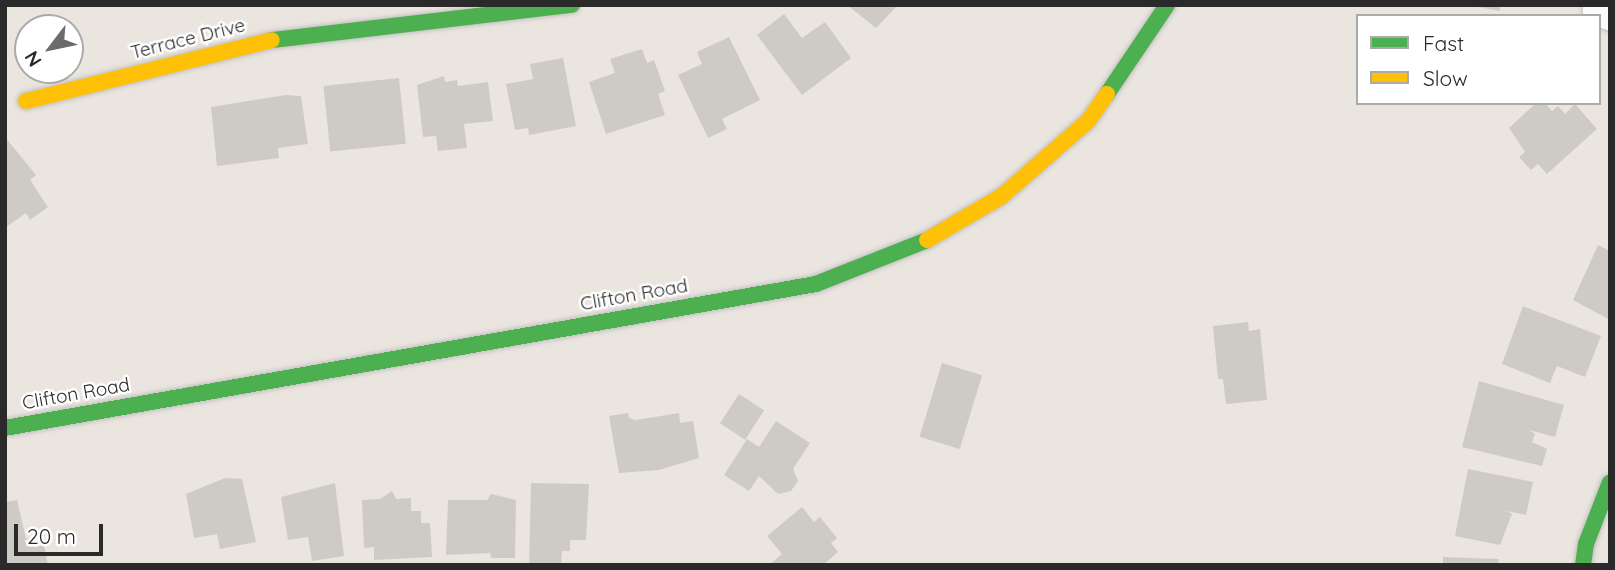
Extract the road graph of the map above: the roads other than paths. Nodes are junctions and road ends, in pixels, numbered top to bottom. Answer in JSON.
{"nodes":[{"id":1,"x":572,"y":5,"type":"edge"},
{"id":2,"x":1167,"y":5,"type":"edge"},
{"id":3,"x":1600,"y":5,"type":"edge"},
{"id":4,"x":1610,"y":15,"type":"edge"},
{"id":5,"x":26,"y":101,"type":"dead end"},
{"id":6,"x":5,"y":428,"type":"edge"},
{"id":7,"x":1610,"y":482,"type":"edge"},
{"id":8,"x":1583,"y":565,"type":"edge"}],
"edges":[{"from":1,"to":5,"type":"street","name":"Terrace Drive"},
{"from":2,"to":6,"type":"street","name":"Clifton Road"},
{"from":3,"to":4,"type":"street"},
{"from":7,"to":8,"type":"street"}]}
